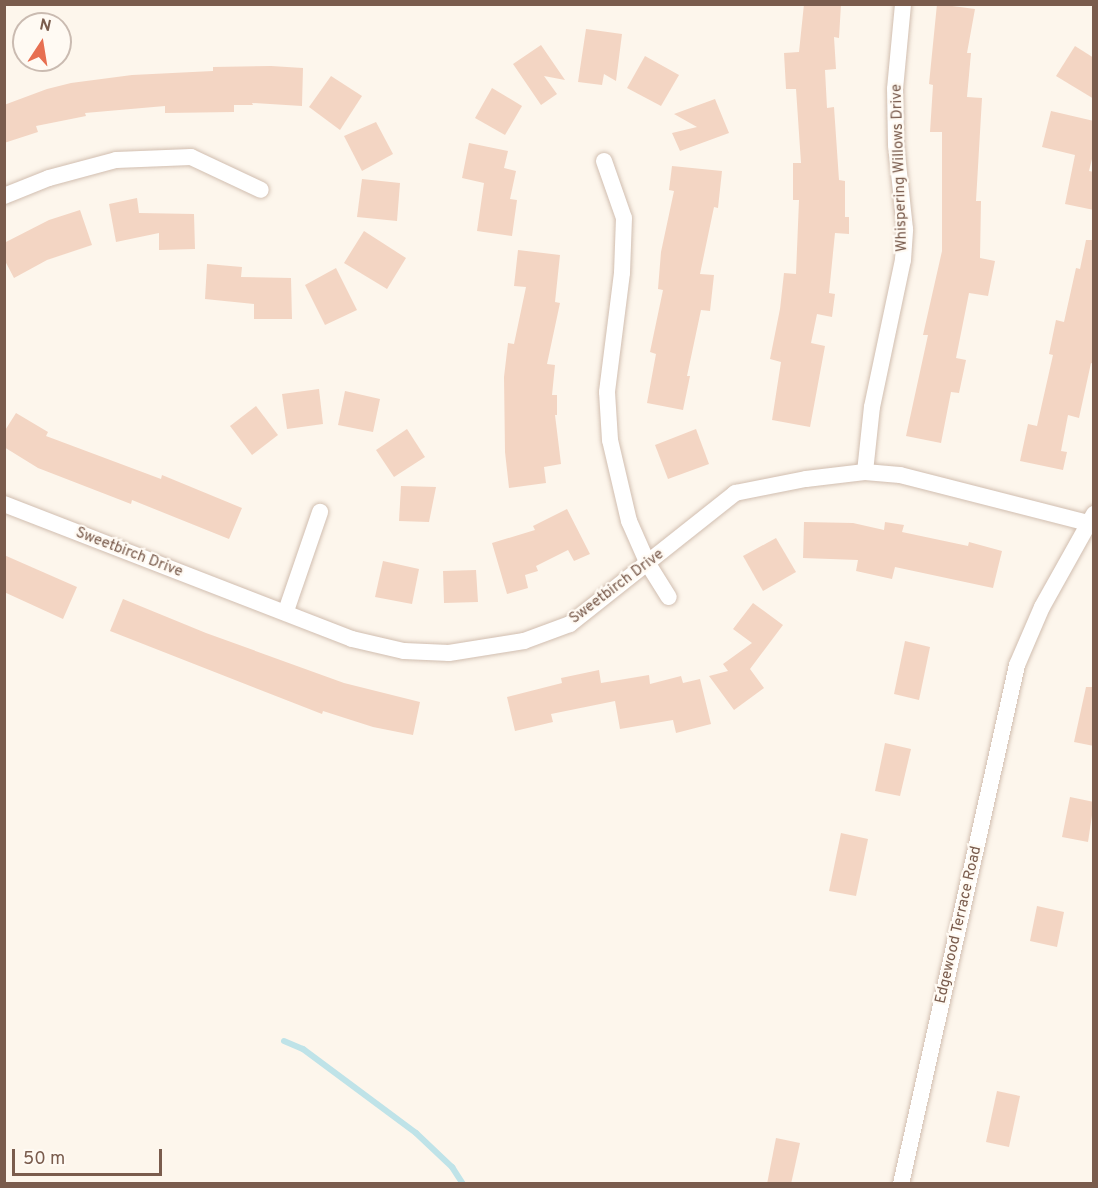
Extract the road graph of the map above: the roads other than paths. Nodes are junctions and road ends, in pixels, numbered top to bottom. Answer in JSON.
{"nodes":[{"id":1,"x":903,"y":4,"type":"edge"},
{"id":2,"x":604,"y":161,"type":"dead end"},
{"id":3,"x":261,"y":190,"type":"dead end"},
{"id":4,"x":4,"y":196,"type":"edge"},
{"id":5,"x":865,"y":472,"type":"junction"},
{"id":6,"x":4,"y":504,"type":"edge"},
{"id":7,"x":320,"y":512,"type":"dead end"},
{"id":8,"x":1091,"y":519,"type":"edge"},
{"id":9,"x":648,"y":564,"type":"junction"},
{"id":10,"x":669,"y":597,"type":"dead end"},
{"id":11,"x":286,"y":611,"type":"junction"},
{"id":12,"x":901,"y":1184,"type":"edge"}],
"edges":[{"from":1,"to":5,"type":"street","name":"Whispering Willows Drive"},
{"from":2,"to":9,"type":"street"},
{"from":3,"to":4,"type":"street"},
{"from":5,"to":8,"type":"street","name":"Sweetbirch Drive"},
{"from":5,"to":9,"type":"street","name":"Sweetbirch Drive"},
{"from":6,"to":11,"type":"street","name":"Sweetbirch Drive"},
{"from":7,"to":11,"type":"street"},
{"from":8,"to":12,"type":"street","name":"Edgewood Terrace Road"},
{"from":9,"to":10,"type":"street"},
{"from":9,"to":11,"type":"street","name":"Sweetbirch Drive"}]}
